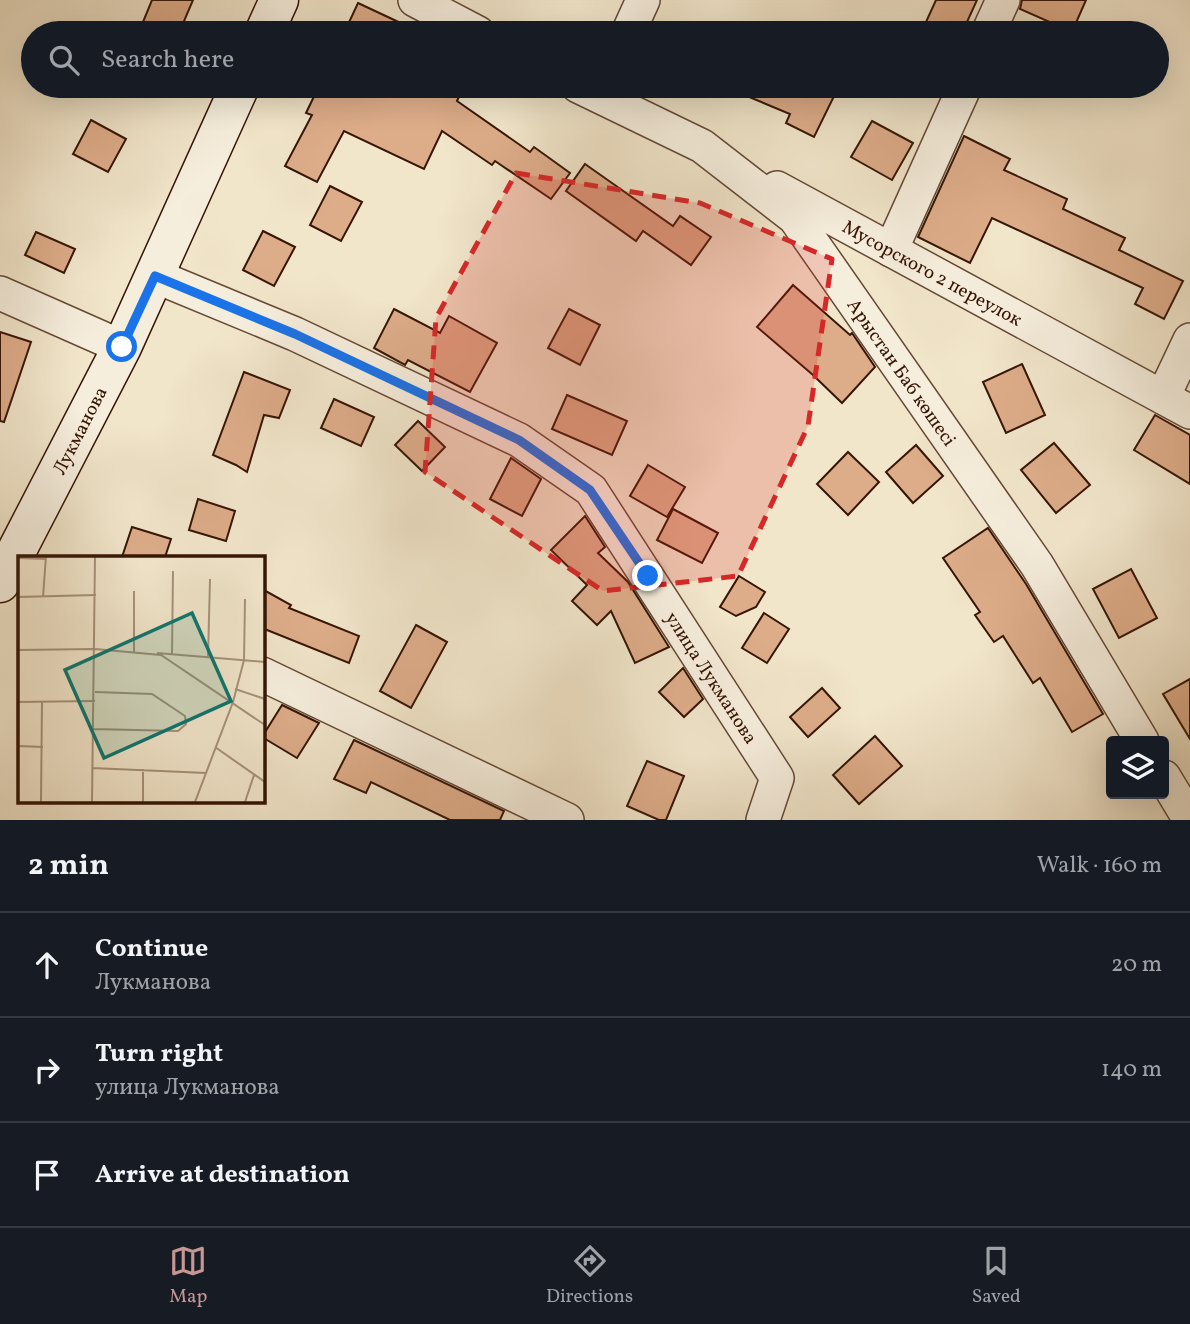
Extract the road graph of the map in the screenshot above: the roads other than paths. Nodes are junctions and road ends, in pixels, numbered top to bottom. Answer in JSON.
{"nodes":[{"id":1,"x":279,"y":0,"type":"edge"},
{"id":2,"x":415,"y":0,"type":"edge"},
{"id":3,"x":643,"y":0,"type":"edge"},
{"id":4,"x":1003,"y":0,"type":"edge"},
{"id":5,"x":269,"y":21,"type":"edge"},
{"id":6,"x":455,"y":21,"type":"edge"},
{"id":7,"x":633,"y":21,"type":"edge"},
{"id":8,"x":993,"y":21,"type":"edge"},
{"id":9,"x":235,"y":98,"type":"edge"},
{"id":10,"x":610,"y":98,"type":"edge"},
{"id":11,"x":960,"y":98,"type":"edge"},
{"id":12,"x":702,"y":146,"type":"junction"},
{"id":13,"x":891,"y":250,"type":"junction"},
{"id":14,"x":155,"y":276,"type":"junction"},
{"id":15,"x":0,"y":293,"type":"edge"},
{"id":16,"x":1190,"y":340,"type":"edge"},
{"id":17,"x":122,"y":347,"type":"junction"},
{"id":18,"x":1177,"y":405,"type":"edge"},
{"id":19,"x":10,"y":568,"type":"edge"},
{"id":20,"x":264,"y":675,"type":"edge"},
{"id":21,"x":1139,"y":736,"type":"edge"},
{"id":22,"x":1169,"y":785,"type":"edge"},
{"id":23,"x":567,"y":820,"type":"edge"},
{"id":24,"x":763,"y":820,"type":"edge"},
{"id":25,"x":1190,"y":820,"type":"edge"}],
"edges":[{"from":1,"to":5,"type":"street"},
{"from":2,"to":6,"type":"street"},
{"from":3,"to":7,"type":"street"},
{"from":4,"to":8,"type":"street"},
{"from":9,"to":14,"type":"street","name":"Лукманова"},
{"from":10,"to":12,"type":"street","name":"Арыстан Баб көшесі"},
{"from":11,"to":13,"type":"street"},
{"from":12,"to":13,"type":"street","name":"Мусорского 2 переулок"},
{"from":12,"to":21,"type":"street","name":"Арыстан Баб көшесі"},
{"from":13,"to":18,"type":"street","name":"Мусорского 2 переулок"},
{"from":14,"to":17,"type":"street","name":"Лукманова"},
{"from":14,"to":24,"type":"street","name":"улица Лукманова"},
{"from":15,"to":17,"type":"street"},
{"from":16,"to":18,"type":"street","name":"Мусорского 2 переулок"},
{"from":17,"to":19,"type":"street","name":"Лукманова"},
{"from":20,"to":23,"type":"street"},
{"from":22,"to":25,"type":"street"}]}
